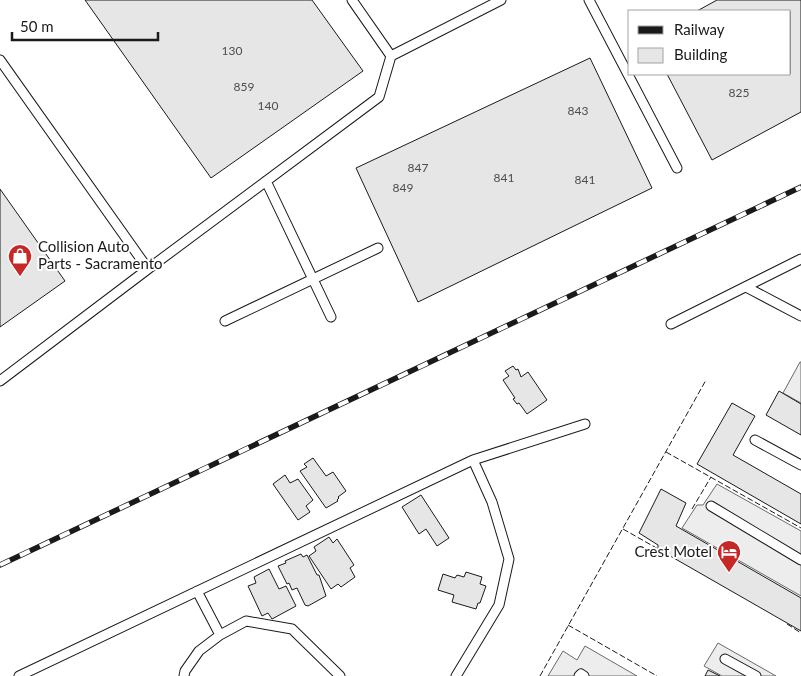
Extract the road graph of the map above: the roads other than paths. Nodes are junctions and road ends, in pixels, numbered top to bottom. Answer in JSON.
{"nodes":[{"id":1,"x":352,"y":0,"type":"edge"},
{"id":2,"x":501,"y":0,"type":"edge"},
{"id":3,"x":589,"y":0,"type":"edge"},
{"id":4,"x":391,"y":56,"type":"junction"},
{"id":5,"x":0,"y":60,"type":"edge"},
{"id":6,"x":628,"y":74,"type":"edge"},
{"id":7,"x":628,"y":75,"type":"edge"},
{"id":8,"x":677,"y":168,"type":"dead end"},
{"id":9,"x":266,"y":181,"type":"junction"},
{"id":10,"x":378,"y":248,"type":"dead end"},
{"id":11,"x":801,"y":259,"type":"edge"},
{"id":12,"x":148,"y":269,"type":"junction"},
{"id":13,"x":313,"y":279,"type":"junction"},
{"id":14,"x":746,"y":287,"type":"junction"},
{"id":15,"x":801,"y":316,"type":"edge"},
{"id":16,"x":331,"y":317,"type":"dead end"},
{"id":17,"x":225,"y":321,"type":"dead end"},
{"id":18,"x":671,"y":324,"type":"dead end"},
{"id":19,"x":0,"y":381,"type":"edge"},
{"id":20,"x":585,"y":424,"type":"dead end"},
{"id":21,"x":755,"y":440,"type":"dead end"},
{"id":22,"x":473,"y":460,"type":"junction"},
{"id":23,"x":801,"y":465,"type":"edge"},
{"id":24,"x":711,"y":506,"type":"dead end"},
{"id":25,"x":801,"y":560,"type":"edge"},
{"id":26,"x":198,"y":591,"type":"junction"},
{"id":27,"x":220,"y":635,"type":"junction"},
{"id":28,"x":726,"y":659,"type":"dead end"},
{"id":29,"x":19,"y":676,"type":"edge"},
{"id":30,"x":184,"y":676,"type":"edge"},
{"id":31,"x":340,"y":676,"type":"edge"},
{"id":32,"x":456,"y":676,"type":"edge"},
{"id":33,"x":579,"y":676,"type":"edge"},
{"id":34,"x":584,"y":676,"type":"edge"},
{"id":35,"x":756,"y":676,"type":"edge"}],
"edges":[{"from":1,"to":4,"type":"lane"},
{"from":2,"to":4,"type":"lane"},
{"from":3,"to":6,"type":"lane"},
{"from":4,"to":9,"type":"lane"},
{"from":5,"to":12,"type":"lane"},
{"from":7,"to":8,"type":"lane"},
{"from":9,"to":12,"type":"lane"},
{"from":9,"to":13,"type":"lane"},
{"from":10,"to":13,"type":"lane"},
{"from":11,"to":14,"type":"lane"},
{"from":12,"to":19,"type":"lane"},
{"from":13,"to":16,"type":"lane"},
{"from":13,"to":17,"type":"lane"},
{"from":14,"to":15,"type":"lane"},
{"from":14,"to":18,"type":"lane"},
{"from":20,"to":22,"type":"lane"},
{"from":21,"to":23,"type":"lane"},
{"from":22,"to":26,"type":"lane"},
{"from":22,"to":32,"type":"lane"},
{"from":24,"to":25,"type":"lane"},
{"from":26,"to":27,"type":"lane"},
{"from":26,"to":29,"type":"lane"},
{"from":27,"to":30,"type":"lane"},
{"from":27,"to":31,"type":"lane"},
{"from":28,"to":35,"type":"lane"},
{"from":33,"to":34,"type":"lane"}]}
